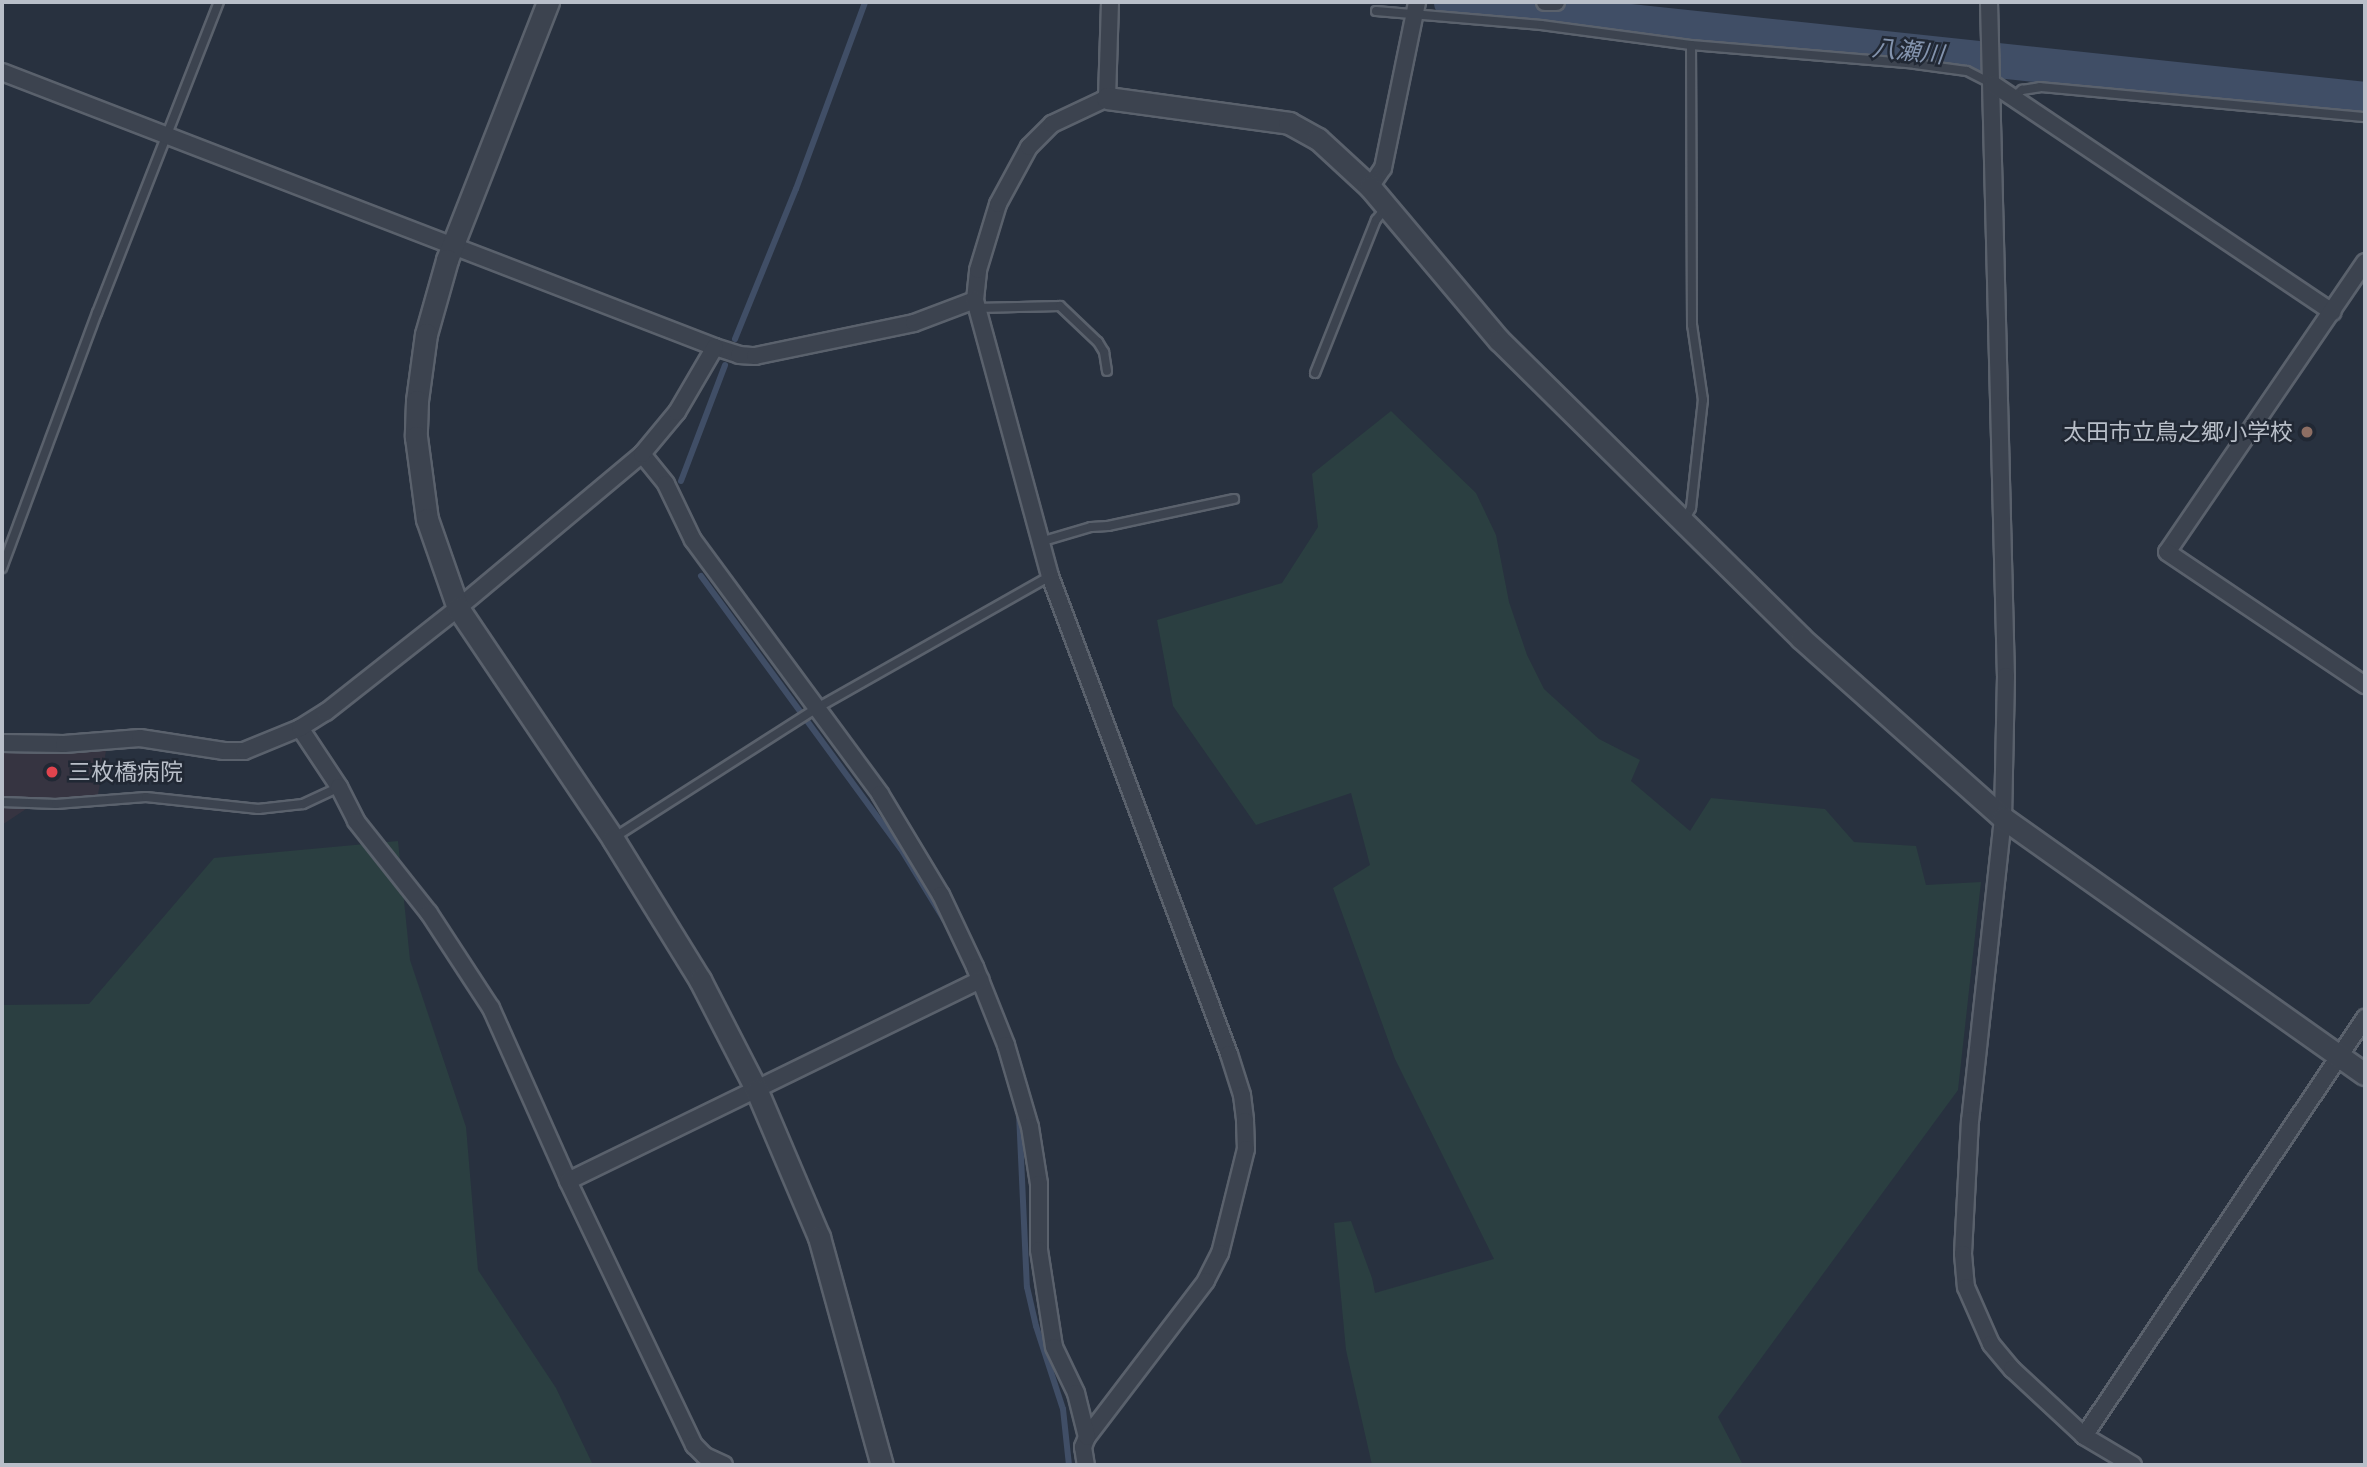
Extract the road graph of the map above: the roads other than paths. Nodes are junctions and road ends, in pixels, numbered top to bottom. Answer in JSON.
{"nodes":[{"id":1,"x":219,"y":2,"type":"edge"},
{"id":2,"x":548,"y":2,"type":"edge"},
{"id":3,"x":1110,"y":2,"type":"edge"},
{"id":4,"x":1545,"y":2,"type":"edge"},
{"id":5,"x":1556,"y":2,"type":"edge"},
{"id":6,"x":1989,"y":2,"type":"edge"},
{"id":7,"x":1416,"y":9,"type":"edge"},
{"id":8,"x":1376,"y":11,"type":"dead end"},
{"id":9,"x":1690,"y":45,"type":"junction"},
{"id":10,"x":2,"y":72,"type":"edge"},
{"id":11,"x":1992,"y":78,"type":"junction"},
{"id":12,"x":1107,"y":98,"type":"junction"},
{"id":13,"x":2012,"y":98,"type":"junction"},
{"id":14,"x":2365,"y":117,"type":"edge"},
{"id":15,"x":166,"y":136,"type":"junction"},
{"id":16,"x":1370,"y":187,"type":"junction"},
{"id":17,"x":1388,"y":207,"type":"junction"},
{"id":18,"x":453,"y":245,"type":"junction"},
{"id":19,"x":2365,"y":262,"type":"edge"},
{"id":20,"x":976,"y":304,"type":"junction"},
{"id":21,"x":2332,"y":312,"type":"junction"},
{"id":22,"x":715,"y":347,"type":"junction"},
{"id":23,"x":1107,"y":371,"type":"dead end"},
{"id":24,"x":1315,"y":373,"type":"dead end"},
{"id":25,"x":642,"y":454,"type":"junction"},
{"id":26,"x":1234,"y":499,"type":"dead end"},
{"id":27,"x":1682,"y":524,"type":"junction"},
{"id":28,"x":1040,"y":542,"type":"junction"},
{"id":29,"x":2,"y":568,"type":"edge"},
{"id":30,"x":1050,"y":576,"type":"junction"},
{"id":31,"x":458,"y":608,"type":"junction"},
{"id":32,"x":2365,"y":685,"type":"edge"},
{"id":33,"x":817,"y":708,"type":"junction"},
{"id":34,"x":300,"y":728,"type":"junction"},
{"id":35,"x":2,"y":743,"type":"edge"},
{"id":36,"x":339,"y":787,"type":"junction"},
{"id":37,"x":2,"y":802,"type":"edge"},
{"id":38,"x":2003,"y":818,"type":"junction"},
{"id":39,"x":613,"y":839,"type":"junction"},
{"id":40,"x":981,"y":981,"type":"junction"},
{"id":41,"x":2365,"y":1018,"type":"edge"},
{"id":42,"x":2339,"y":1057,"type":"junction"},
{"id":43,"x":2365,"y":1074,"type":"edge"},
{"id":44,"x":757,"y":1091,"type":"junction"},
{"id":45,"x":568,"y":1181,"type":"junction"},
{"id":46,"x":2084,"y":1436,"type":"junction"},
{"id":47,"x":1087,"y":1437,"type":"junction"},
{"id":48,"x":724,"y":1465,"type":"edge"},
{"id":49,"x":882,"y":1465,"type":"edge"},
{"id":50,"x":1086,"y":1465,"type":"edge"},
{"id":51,"x":2133,"y":1465,"type":"edge"}],
"edges":[{"from":1,"to":15,"type":"lane"},
{"from":2,"to":18,"type":"street"},
{"from":3,"to":12,"type":"street"},
{"from":4,"to":5,"type":"street"},
{"from":6,"to":11,"type":"street"},
{"from":7,"to":8,"type":"lane"},
{"from":7,"to":9,"type":"lane"},
{"from":7,"to":16,"type":"street"},
{"from":9,"to":11,"type":"lane"},
{"from":9,"to":27,"type":"lane"},
{"from":10,"to":15,"type":"street"},
{"from":11,"to":13,"type":"street"},
{"from":11,"to":38,"type":"street"},
{"from":12,"to":16,"type":"street"},
{"from":12,"to":20,"type":"street"},
{"from":13,"to":14,"type":"lane"},
{"from":13,"to":21,"type":"street"},
{"from":15,"to":18,"type":"street"},
{"from":15,"to":29,"type":"lane"},
{"from":16,"to":17,"type":"street"},
{"from":17,"to":24,"type":"lane"},
{"from":17,"to":27,"type":"street"},
{"from":18,"to":22,"type":"street"},
{"from":18,"to":31,"type":"street"},
{"from":19,"to":21,"type":"street"},
{"from":20,"to":22,"type":"street"},
{"from":20,"to":23,"type":"lane"},
{"from":20,"to":28,"type":"street"},
{"from":21,"to":32,"type":"street"},
{"from":22,"to":25,"type":"street"},
{"from":25,"to":31,"type":"street"},
{"from":25,"to":33,"type":"street"},
{"from":26,"to":28,"type":"lane"},
{"from":27,"to":38,"type":"street"},
{"from":28,"to":30,"type":"street"},
{"from":30,"to":33,"type":"lane"},
{"from":30,"to":47,"type":"street"},
{"from":31,"to":34,"type":"street"},
{"from":31,"to":39,"type":"street"},
{"from":33,"to":39,"type":"lane"},
{"from":33,"to":40,"type":"street"},
{"from":34,"to":35,"type":"street"},
{"from":34,"to":36,"type":"street"},
{"from":36,"to":37,"type":"lane"},
{"from":36,"to":45,"type":"street"},
{"from":38,"to":42,"type":"street"},
{"from":38,"to":46,"type":"street"},
{"from":39,"to":44,"type":"street"},
{"from":40,"to":44,"type":"street"},
{"from":40,"to":47,"type":"street"},
{"from":41,"to":42,"type":"street"},
{"from":42,"to":43,"type":"street"},
{"from":42,"to":46,"type":"street"},
{"from":44,"to":45,"type":"street"},
{"from":44,"to":49,"type":"street"},
{"from":45,"to":48,"type":"street"},
{"from":46,"to":51,"type":"street"},
{"from":47,"to":50,"type":"street"}]}
